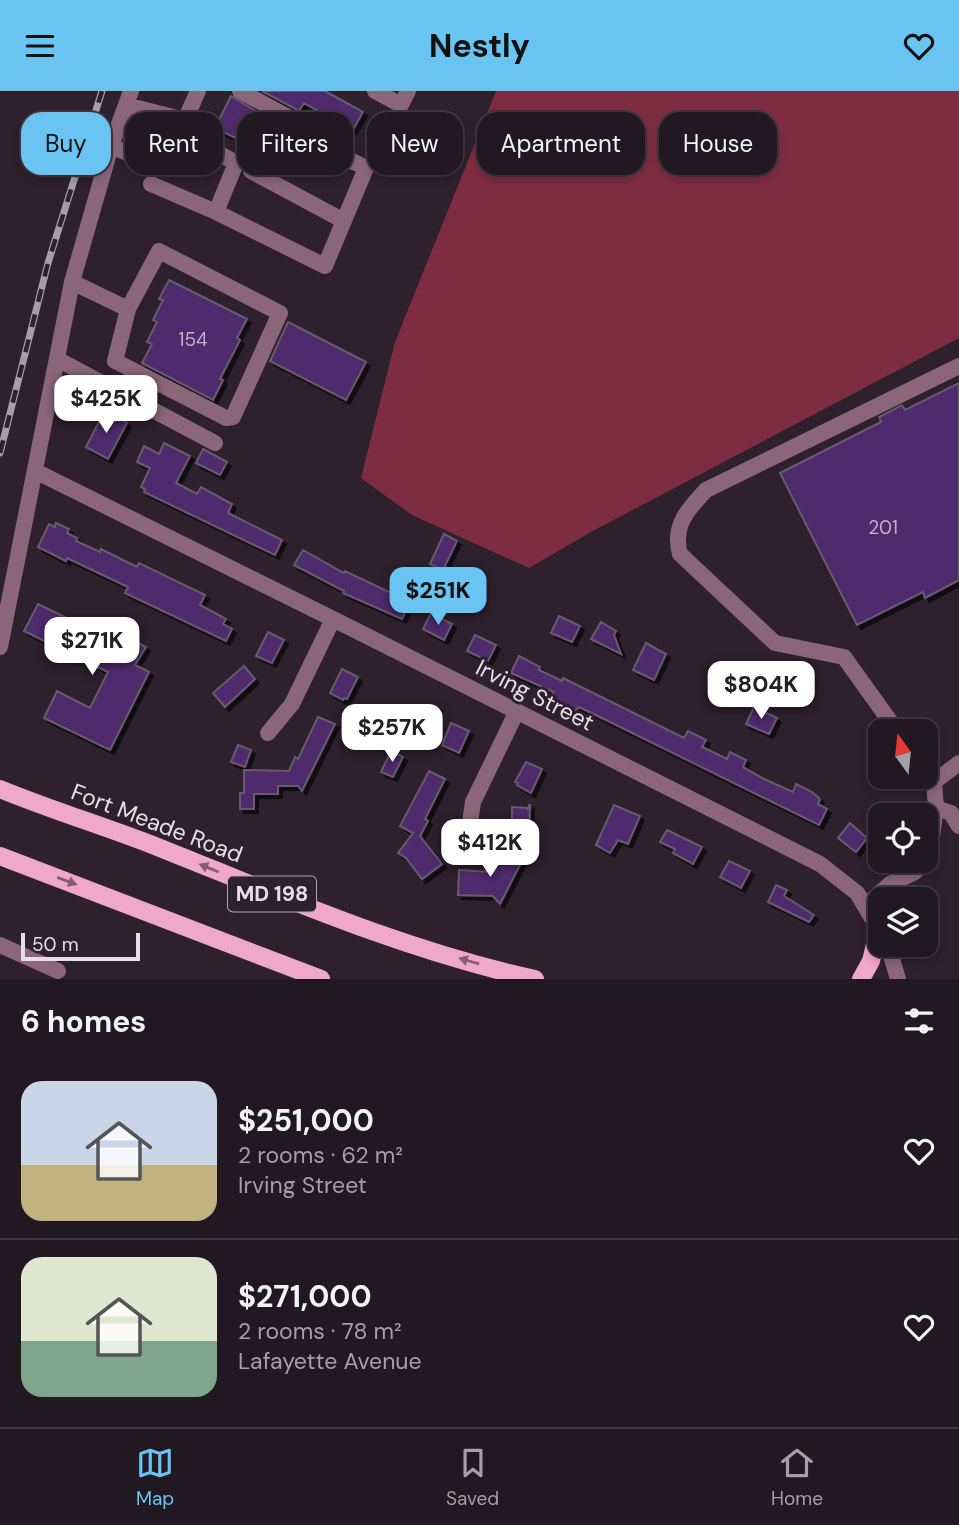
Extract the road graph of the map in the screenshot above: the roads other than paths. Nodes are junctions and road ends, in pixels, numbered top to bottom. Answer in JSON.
{"nodes":[{"id":1,"x":198,"y":91,"type":"edge"},
{"id":2,"x":240,"y":91,"type":"edge"},
{"id":3,"x":374,"y":91,"type":"edge"},
{"id":4,"x":408,"y":91,"type":"edge"},
{"id":5,"x":128,"y":98,"type":"edge"},
{"id":6,"x":164,"y":112,"type":"edge"},
{"id":7,"x":189,"y":112,"type":"edge"},
{"id":8,"x":279,"y":112,"type":"edge"},
{"id":9,"x":111,"y":146,"type":"joint"},
{"id":10,"x":125,"y":152,"type":"edge"},
{"id":11,"x":223,"y":156,"type":"edge"},
{"id":12,"x":353,"y":162,"type":"edge"},
{"id":13,"x":236,"y":163,"type":"joint"},
{"id":14,"x":103,"y":175,"type":"edge"},
{"id":15,"x":258,"y":175,"type":"edge"},
{"id":16,"x":151,"y":184,"type":"dead end"},
{"id":17,"x":216,"y":212,"type":"junction"},
{"id":18,"x":344,"y":221,"type":"junction"},
{"id":19,"x":72,"y":282,"type":"junction"},
{"id":20,"x":128,"y":309,"type":"junction"},
{"id":21,"x":57,"y":359,"type":"junction"},
{"id":22,"x":959,"y":366,"type":"edge"},
{"id":23,"x":215,"y":443,"type":"dead end"},
{"id":24,"x":35,"y":471,"type":"junction"},
{"id":25,"x":333,"y":619,"type":"junction"},
{"id":26,"x":0,"y":647,"type":"edge"},
{"id":27,"x":517,"y":711,"type":"junction"},
{"id":28,"x":888,"y":719,"type":"edge"},
{"id":29,"x":268,"y":733,"type":"dead end"},
{"id":30,"x":959,"y":763,"type":"edge"},
{"id":31,"x":938,"y":773,"type":"edge"},
{"id":32,"x":937,"y":789,"type":"edge"},
{"id":33,"x":7,"y":792,"type":"edge"},
{"id":34,"x":951,"y":814,"type":"edge"},
{"id":35,"x":469,"y":829,"type":"dead end"},
{"id":36,"x":2,"y":857,"type":"edge"},
{"id":37,"x":866,"y":905,"type":"junction"},
{"id":38,"x":868,"y":908,"type":"edge"},
{"id":39,"x":0,"y":944,"type":"edge"},
{"id":40,"x":872,"y":957,"type":"edge"},
{"id":41,"x":892,"y":957,"type":"edge"},
{"id":42,"x":58,"y":971,"type":"dead end"},
{"id":43,"x":321,"y":979,"type":"edge"},
{"id":44,"x":535,"y":979,"type":"edge"},
{"id":45,"x":861,"y":979,"type":"edge"},
{"id":46,"x":898,"y":979,"type":"edge"}],
"edges":[{"from":1,"to":7,"type":"street"},
{"from":2,"to":8,"type":"street"},
{"from":3,"to":4,"type":"street"},
{"from":5,"to":6,"type":"street"},
{"from":5,"to":9,"type":"street"},
{"from":9,"to":10,"type":"street"},
{"from":11,"to":13,"type":"street"},
{"from":12,"to":18,"type":"street"},
{"from":13,"to":17,"type":"street"},
{"from":14,"to":19,"type":"street"},
{"from":15,"to":18,"type":"street"},
{"from":16,"to":17,"type":"street"},
{"from":17,"to":18,"type":"street"},
{"from":19,"to":20,"type":"street"},
{"from":19,"to":21,"type":"street"},
{"from":20,"to":20,"type":"street"},
{"from":21,"to":23,"type":"street"},
{"from":21,"to":24,"type":"street"},
{"from":22,"to":28,"type":"street"},
{"from":24,"to":25,"type":"street","name":"Irving Street"},
{"from":24,"to":26,"type":"street"},
{"from":25,"to":27,"type":"street","name":"Irving Street"},
{"from":25,"to":29,"type":"street"},
{"from":27,"to":35,"type":"street"},
{"from":27,"to":37,"type":"street","name":"Irving Street"},
{"from":30,"to":31,"type":"street"},
{"from":32,"to":34,"type":"street"},
{"from":44,"to":33,"type":"main road","name":"Fort Meade Road","number":"MD 198","one_way":true},
{"from":34,"to":37,"type":"street"},
{"from":36,"to":43,"type":"main road","number":"MD 198","one_way":true},
{"from":37,"to":38,"type":"street","name":"Irving Street"},
{"from":39,"to":42,"type":"street"},
{"from":40,"to":45,"type":"main road"},
{"from":41,"to":46,"type":"street"}]}
